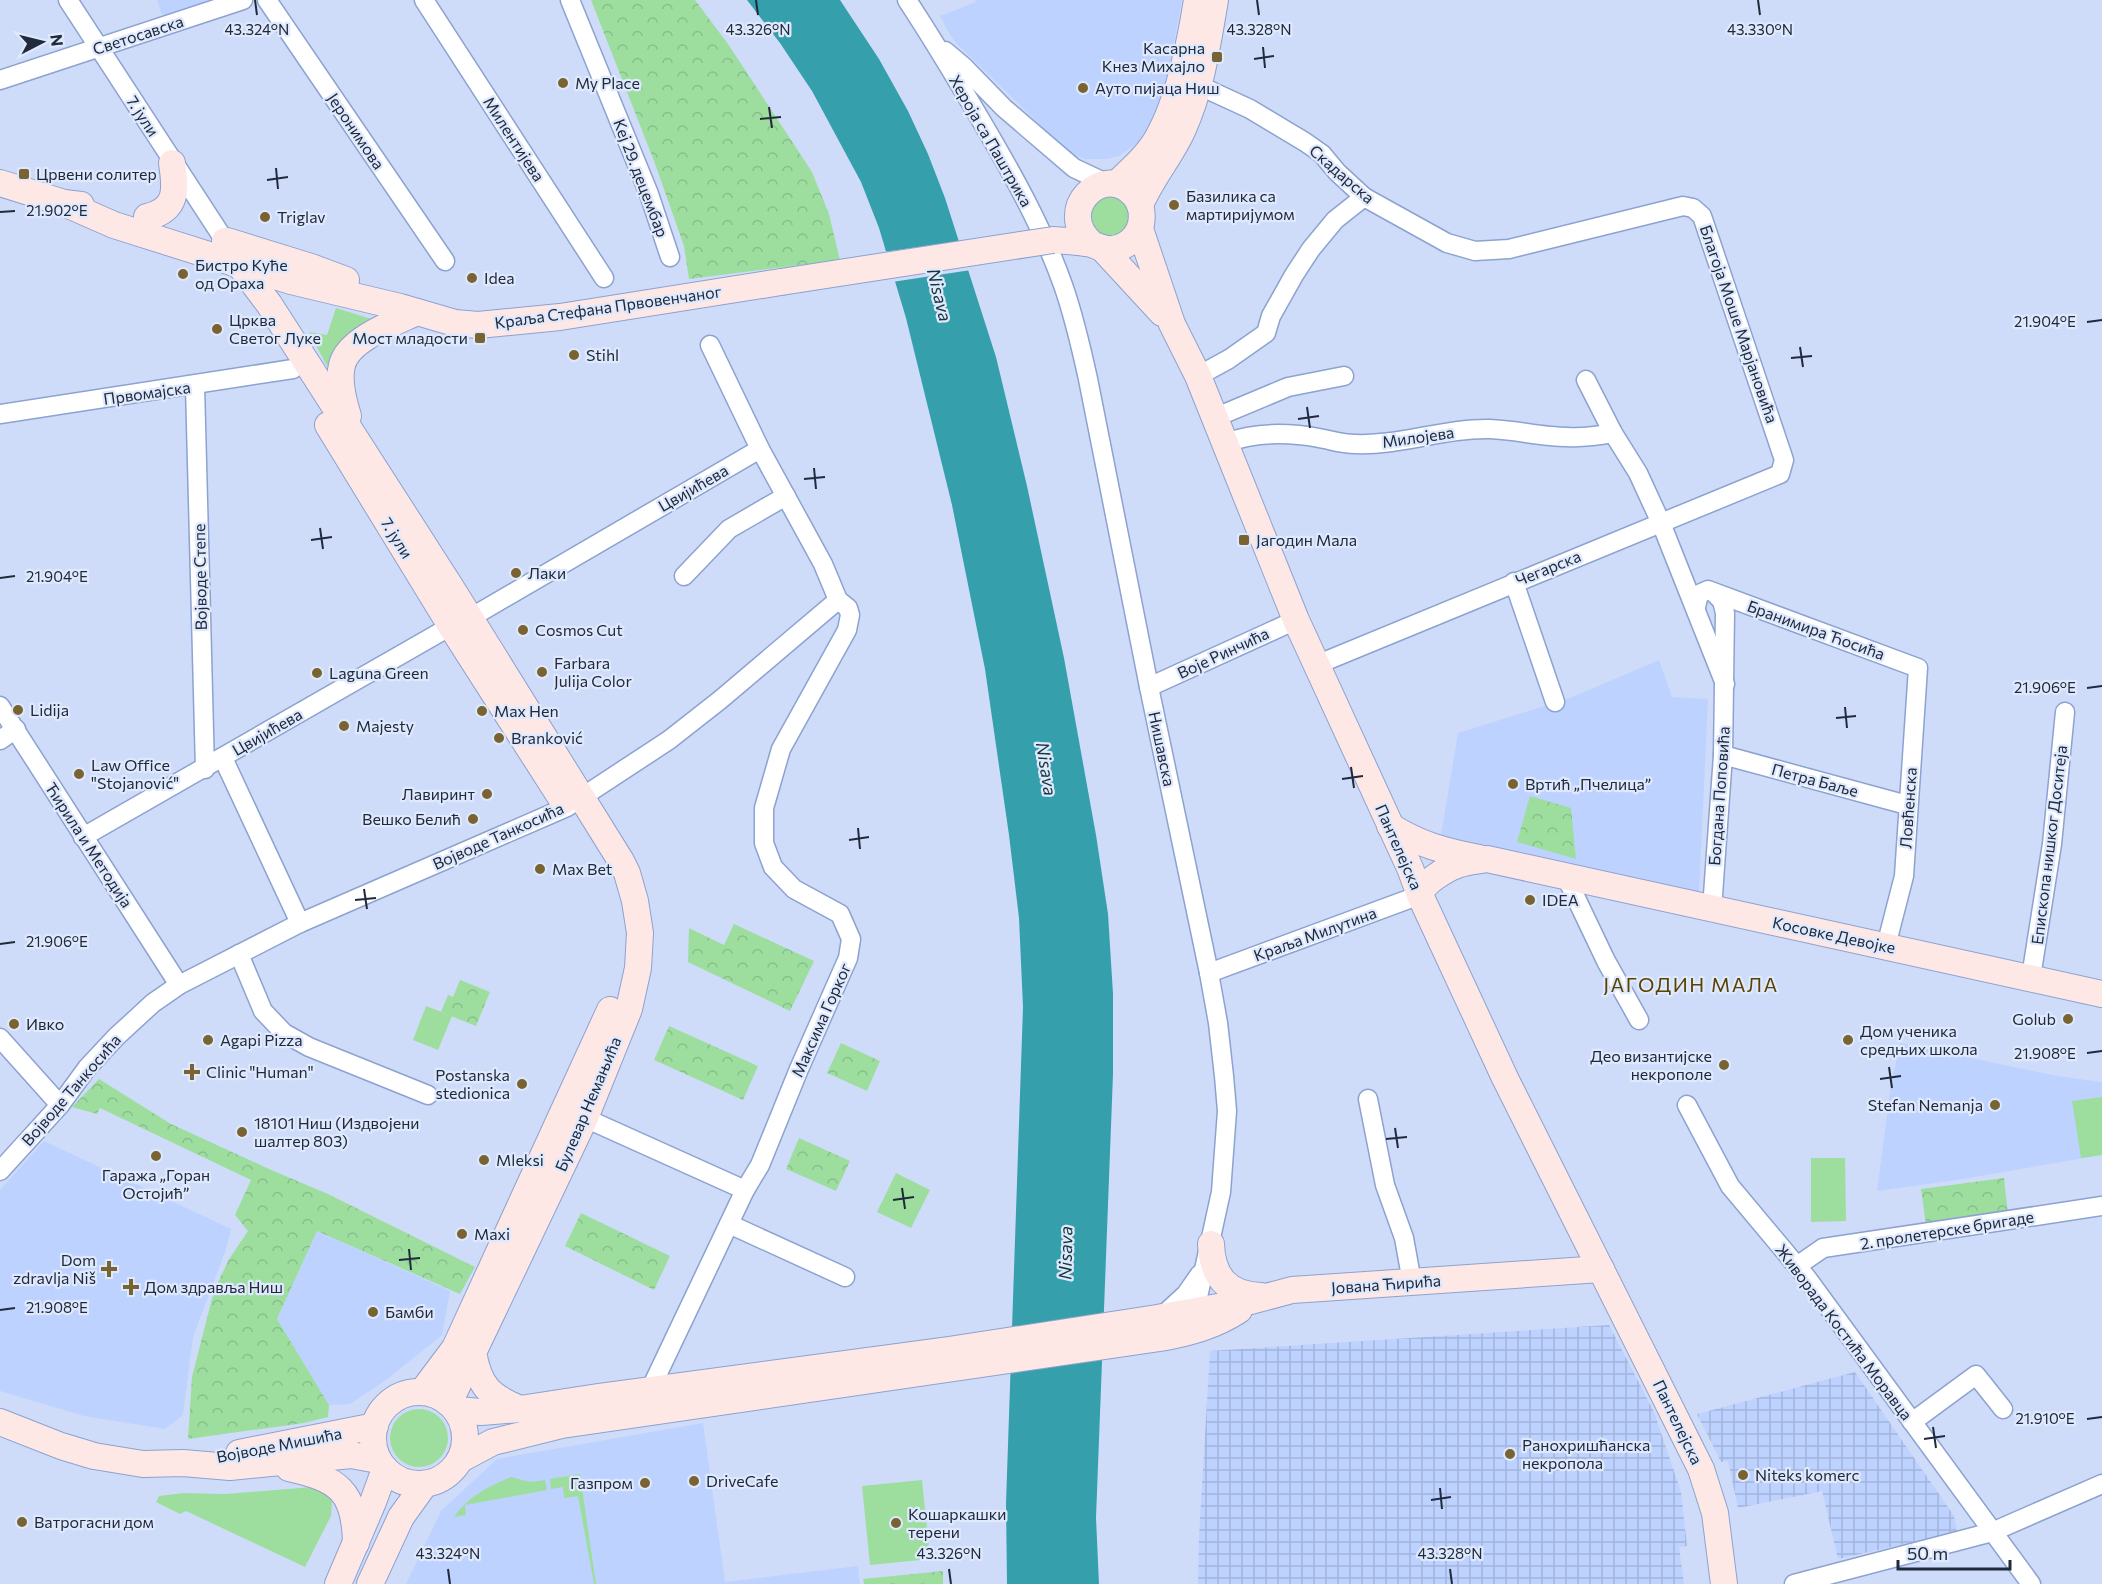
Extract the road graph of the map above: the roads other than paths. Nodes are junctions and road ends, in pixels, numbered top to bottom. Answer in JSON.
{"nodes":[{"id":1,"x":68,"y":0,"type":"edge"},
{"id":2,"x":243,"y":0,"type":"edge"},
{"id":3,"x":267,"y":0,"type":"edge"},
{"id":4,"x":424,"y":0,"type":"edge"},
{"id":5,"x":570,"y":0,"type":"edge"},
{"id":6,"x":907,"y":0,"type":"edge"},
{"id":7,"x":1197,"y":0,"type":"edge"},
{"id":8,"x":1215,"y":0,"type":"edge"},
{"id":9,"x":934,"y":41,"type":"junction"},
{"id":10,"x":99,"y":48,"type":"junction"},
{"id":11,"x":0,"y":80,"type":"edge"},
{"id":12,"x":1200,"y":86,"type":"junction"},
{"id":13,"x":172,"y":163,"type":"junction"},
{"id":14,"x":0,"y":183,"type":"edge"},
{"id":15,"x":1112,"y":184,"type":"junction"},
{"id":16,"x":1364,"y":197,"type":"junction"},
{"id":17,"x":64,"y":202,"type":"junction"},
{"id":18,"x":1077,"y":215,"type":"junction"},
{"id":19,"x":147,"y":217,"type":"junction"},
{"id":20,"x":1140,"y":217,"type":"junction"},
{"id":21,"x":225,"y":241,"type":"junction"},
{"id":22,"x":1049,"y":241,"type":"junction"},
{"id":23,"x":1097,"y":246,"type":"junction"},
{"id":24,"x":1523,"y":246,"type":"joint"},
{"id":25,"x":670,"y":257,"type":"dead end"},
{"id":26,"x":445,"y":261,"type":"dead end"},
{"id":27,"x":238,"y":263,"type":"junction"},
{"id":28,"x":604,"y":278,"type":"dead end"},
{"id":29,"x":409,"y":310,"type":"junction"},
{"id":30,"x":1172,"y":324,"type":"junction"},
{"id":31,"x":710,"y":345,"type":"dead end"},
{"id":32,"x":293,"y":369,"type":"junction"},
{"id":33,"x":1197,"y":376,"type":"junction"},
{"id":34,"x":1344,"y":376,"type":"dead end"},
{"id":35,"x":1586,"y":380,"type":"dead end"},
{"id":36,"x":195,"y":386,"type":"junction"},
{"id":37,"x":0,"y":414,"type":"edge"},
{"id":38,"x":1214,"y":418,"type":"junction"},
{"id":39,"x":352,"y":430,"type":"junction"},
{"id":40,"x":1612,"y":433,"type":"junction"},
{"id":41,"x":1225,"y":443,"type":"junction"},
{"id":42,"x":760,"y":449,"type":"junction"},
{"id":43,"x":1780,"y":474,"type":"joint"},
{"id":44,"x":786,"y":496,"type":"junction"},
{"id":45,"x":1661,"y":523,"type":"junction"},
{"id":46,"x":684,"y":576,"type":"dead end"},
{"id":47,"x":1514,"y":582,"type":"junction"},
{"id":48,"x":1714,"y":593,"type":"junction"},
{"id":49,"x":838,"y":600,"type":"junction"},
{"id":50,"x":1696,"y":607,"type":"junction"},
{"id":51,"x":1296,"y":620,"type":"junction"},
{"id":52,"x":461,"y":622,"type":"junction"},
{"id":53,"x":1316,"y":665,"type":"junction"},
{"id":54,"x":1918,"y":668,"type":"joint"},
{"id":55,"x":1725,"y":684,"type":"junction"},
{"id":56,"x":1149,"y":687,"type":"junction"},
{"id":57,"x":1555,"y":702,"type":"dead end"},
{"id":58,"x":0,"y":706,"type":"edge"},
{"id":59,"x":2065,"y":712,"type":"dead end"},
{"id":60,"x":16,"y":729,"type":"junction"},
{"id":61,"x":0,"y":740,"type":"edge"},
{"id":62,"x":1723,"y":755,"type":"junction"},
{"id":63,"x":223,"y":759,"type":"junction"},
{"id":64,"x":205,"y":769,"type":"junction"},
{"id":65,"x":574,"y":802,"type":"junction"},
{"id":66,"x":1907,"y":806,"type":"junction"},
{"id":67,"x":1390,"y":826,"type":"junction"},
{"id":68,"x":83,"y":837,"type":"junction"},
{"id":69,"x":1487,"y":860,"type":"junction"},
{"id":70,"x":1525,"y":867,"type":"junction"},
{"id":71,"x":1566,"y":877,"type":"junction"},
{"id":72,"x":1420,"y":895,"type":"junction"},
{"id":73,"x":1712,"y":909,"type":"junction"},
{"id":74,"x":300,"y":923,"type":"junction"},
{"id":75,"x":1886,"y":946,"type":"junction"},
{"id":76,"x":239,"y":954,"type":"junction"},
{"id":77,"x":1209,"y":973,"type":"junction"},
{"id":78,"x":2031,"y":977,"type":"junction"},
{"id":79,"x":179,"y":985,"type":"junction"},
{"id":80,"x":2102,"y":994,"type":"edge"},
{"id":81,"x":1640,"y":1020,"type":"dead end"},
{"id":82,"x":0,"y":1038,"type":"edge"},
{"id":83,"x":428,"y":1095,"type":"dead end"},
{"id":84,"x":1368,"y":1099,"type":"dead end"},
{"id":85,"x":60,"y":1105,"type":"junction"},
{"id":86,"x":1687,"y":1105,"type":"dead end"},
{"id":87,"x":585,"y":1118,"type":"junction"},
{"id":88,"x":0,"y":1171,"type":"edge"},
{"id":89,"x":745,"y":1190,"type":"junction"},
{"id":90,"x":2102,"y":1206,"type":"edge"},
{"id":91,"x":729,"y":1224,"type":"junction"},
{"id":92,"x":1208,"y":1253,"type":"junction"},
{"id":93,"x":1797,"y":1266,"type":"junction"},
{"id":94,"x":1601,"y":1269,"type":"junction"},
{"id":95,"x":844,"y":1277,"type":"dead end"},
{"id":96,"x":1412,"y":1282,"type":"junction"},
{"id":97,"x":1259,"y":1298,"type":"junction"},
{"id":98,"x":1192,"y":1311,"type":"junction"},
{"id":99,"x":1159,"y":1325,"type":"junction"},
{"id":100,"x":473,"y":1352,"type":"junction"},
{"id":101,"x":951,"y":1359,"type":"junction"},
{"id":102,"x":650,"y":1390,"type":"junction"},
{"id":103,"x":422,"y":1392,"type":"junction"},
{"id":104,"x":452,"y":1406,"type":"junction"},
{"id":105,"x":520,"y":1409,"type":"junction"},
{"id":106,"x":2003,"y":1409,"type":"dead end"},
{"id":107,"x":0,"y":1422,"type":"edge"},
{"id":108,"x":1912,"y":1422,"type":"junction"},
{"id":109,"x":375,"y":1426,"type":"junction"},
{"id":110,"x":461,"y":1459,"type":"junction"},
{"id":111,"x":183,"y":1463,"type":"junction"},
{"id":112,"x":274,"y":1464,"type":"junction"},
{"id":113,"x":381,"y":1465,"type":"junction"},
{"id":114,"x":2102,"y":1484,"type":"edge"},
{"id":115,"x":424,"y":1485,"type":"junction"},
{"id":116,"x":1992,"y":1532,"type":"junction"},
{"id":117,"x":356,"y":1543,"type":"junction"},
{"id":118,"x":338,"y":1584,"type":"edge"},
{"id":119,"x":370,"y":1584,"type":"edge"},
{"id":120,"x":1724,"y":1584,"type":"edge"},
{"id":121,"x":1794,"y":1584,"type":"edge"},
{"id":122,"x":2031,"y":1584,"type":"edge"}],
"edges":[{"from":1,"to":10,"type":"street","name":"7. јули"},
{"from":2,"to":10,"type":"street","name":"Светосавска"},
{"from":3,"to":26,"type":"street","name":"Јеронимова"},
{"from":4,"to":28,"type":"street","name":"Милентијева"},
{"from":5,"to":25,"type":"street","name":"Кеј 29. децембар"},
{"from":6,"to":9,"type":"street","name":"Хероја са Паштрика"},
{"from":7,"to":15,"type":"street"},
{"from":8,"to":12,"type":"street"},
{"from":9,"to":15,"type":"street","name":"Хероја са Паштрика"},
{"from":9,"to":22,"type":"street","name":"Хероја са Паштрика"},
{"from":10,"to":11,"type":"street","name":"Светосавска"},
{"from":10,"to":13,"type":"street","name":"7. јули"},
{"from":12,"to":16,"type":"street","name":"Скадарска"},
{"from":12,"to":20,"type":"street"},
{"from":13,"to":19,"type":"street"},
{"from":13,"to":21,"type":"street","name":"7. јули"},
{"from":14,"to":17,"type":"street","name":"Краља Стефана Првовенчаног"},
{"from":15,"to":18,"type":"street"},
{"from":15,"to":20,"type":"street"},
{"from":16,"to":24,"type":"street","name":"Скадарска"},
{"from":16,"to":33,"type":"street"},
{"from":17,"to":19,"type":"street","name":"Краља Стефана Првовенчаног"},
{"from":17,"to":27,"type":"street","name":"Краља Стефана Првовенчаног"},
{"from":18,"to":22,"type":"street"},
{"from":18,"to":23,"type":"street"},
{"from":19,"to":21,"type":"street","name":"Краља Стефана Првовенчаног"},
{"from":20,"to":23,"type":"street"},
{"from":20,"to":30,"type":"street","name":"Пантелејска"},
{"from":21,"to":27,"type":"street","name":"7. јули"},
{"from":21,"to":29,"type":"street","name":"Краља Стефана Првовенчаног"},
{"from":22,"to":23,"type":"street","name":"Краља Стефана Првовенчаног"},
{"from":22,"to":29,"type":"street","name":"Краља Стефана Првовенчаног","bridge":true},
{"from":22,"to":56,"type":"street","name":"Нишавска"},
{"from":23,"to":30,"type":"street","name":"Пантелејска"},
{"from":24,"to":43,"type":"street","name":"Благоја Моше Марјановића"},
{"from":27,"to":29,"type":"street","name":"Краља Стефана Првовенчаног"},
{"from":27,"to":32,"type":"street","name":"7. јули"},
{"from":27,"to":39,"type":"street","name":"7. јули"},
{"from":29,"to":39,"type":"street"},
{"from":30,"to":33,"type":"street","name":"Пантелејска"},
{"from":31,"to":42,"type":"street"},
{"from":32,"to":36,"type":"street","name":"Првомајска"},
{"from":32,"to":52,"type":"street","name":"7. јули"},
{"from":33,"to":38,"type":"street","name":"Пантелејска"},
{"from":34,"to":38,"type":"street"},
{"from":35,"to":40,"type":"street"},
{"from":36,"to":37,"type":"street","name":"Првомајска"},
{"from":36,"to":64,"type":"street","name":"Војводе Степе"},
{"from":38,"to":41,"type":"street","name":"Пантелејска"},
{"from":39,"to":52,"type":"street","name":"7. јули"},
{"from":40,"to":41,"type":"street","name":"Милојева"},
{"from":40,"to":45,"type":"street"},
{"from":41,"to":51,"type":"street","name":"Пантелејска"},
{"from":42,"to":44,"type":"street"},
{"from":42,"to":52,"type":"street","name":"Цвијићева"},
{"from":43,"to":45,"type":"street","name":"Чегарска"},
{"from":44,"to":46,"type":"street"},
{"from":44,"to":49,"type":"street"},
{"from":45,"to":47,"type":"street","name":"Чегарска"},
{"from":45,"to":50,"type":"street","name":"Богдана Поповића"},
{"from":47,"to":53,"type":"street","name":"Чегарска"},
{"from":47,"to":57,"type":"street"},
{"from":48,"to":50,"type":"street"},
{"from":48,"to":54,"type":"street","name":"Бранимира Ћосића"},
{"from":48,"to":55,"type":"street","name":"Богдана Поповића"},
{"from":49,"to":65,"type":"street","name":"Војводе Танкосића"},
{"from":49,"to":89,"type":"street","name":"Максима Горког"},
{"from":50,"to":55,"type":"street","name":"Богдана Поповића"},
{"from":51,"to":53,"type":"street","name":"Пантелејска"},
{"from":51,"to":56,"type":"street","name":"Воје Ринчића"},
{"from":52,"to":63,"type":"street","name":"Цвијићева"},
{"from":52,"to":65,"type":"street","name":"7. јули"},
{"from":53,"to":67,"type":"street","name":"Пантелејска"},
{"from":54,"to":66,"type":"street","name":"Ловћенска"},
{"from":55,"to":62,"type":"street","name":"Богдана Поповића"},
{"from":56,"to":77,"type":"street","name":"Нишавска"},
{"from":58,"to":60,"type":"street","name":"Ћирила и Методија"},
{"from":59,"to":78,"type":"street","name":"Епископа нишког Доситеја"},
{"from":60,"to":61,"type":"street"},
{"from":60,"to":68,"type":"street","name":"Ћирила и Методија"},
{"from":62,"to":66,"type":"street","name":"Петра Баље"},
{"from":62,"to":73,"type":"street","name":"Богдана Поповића"},
{"from":63,"to":64,"type":"street","name":"Цвијићева"},
{"from":63,"to":74,"type":"street"},
{"from":64,"to":68,"type":"street","name":"Цвијићева"},
{"from":65,"to":74,"type":"street","name":"Војводе Танкосића"},
{"from":65,"to":87,"type":"street","name":"Булевар Немањића"},
{"from":65,"to":103,"type":"street","name":"Булевар Немањића"},
{"from":66,"to":75,"type":"street","name":"Ловћенска"},
{"from":67,"to":69,"type":"street"},
{"from":67,"to":72,"type":"street","name":"Пантелејска"},
{"from":68,"to":79,"type":"street","name":"Ћирила и Методија"},
{"from":69,"to":70,"type":"street","name":"Косовке Девојке"},
{"from":69,"to":72,"type":"street","name":"Косовке Девојке"},
{"from":70,"to":71,"type":"street","name":"Косовке Девојке"},
{"from":70,"to":72,"type":"street","name":"Косовке Девојке"},
{"from":71,"to":73,"type":"street","name":"Косовке Девојке"},
{"from":71,"to":81,"type":"street"},
{"from":72,"to":77,"type":"street","name":"Краља Милутина"},
{"from":72,"to":94,"type":"street","name":"Пантелејска"},
{"from":73,"to":75,"type":"street","name":"Косовке Девојке"},
{"from":74,"to":76,"type":"street","name":"Војводе Танкосића"},
{"from":75,"to":78,"type":"street","name":"Косовке Девојке"},
{"from":76,"to":79,"type":"street","name":"Војводе Танкосића"},
{"from":76,"to":83,"type":"street"},
{"from":77,"to":92,"type":"street","name":"Нишавска"},
{"from":78,"to":80,"type":"street","name":"Косовке Девојке"},
{"from":79,"to":85,"type":"street","name":"Војводе Танкосића"},
{"from":82,"to":85,"type":"street"},
{"from":84,"to":96,"type":"street"},
{"from":85,"to":88,"type":"street","name":"Војводе Танкосића"},
{"from":86,"to":93,"type":"street","name":"Живорада Костића Моравца"},
{"from":87,"to":89,"type":"street"},
{"from":87,"to":100,"type":"street","name":"Булевар Немањића"},
{"from":89,"to":91,"type":"street","name":"Максима Горког"},
{"from":90,"to":93,"type":"street","name":"2. пролетерске бригаде"},
{"from":91,"to":95,"type":"street"},
{"from":91,"to":102,"type":"street","name":"Максима Горког"},
{"from":92,"to":97,"type":"street"},
{"from":92,"to":98,"type":"street","name":"Нишавска"},
{"from":92,"to":99,"type":"street"},
{"from":93,"to":108,"type":"street","name":"Живорада Костића Моравца"},
{"from":94,"to":96,"type":"street","name":"Јована Ћирића"},
{"from":94,"to":120,"type":"street","name":"Пантелејска"},
{"from":96,"to":97,"type":"street","name":"Јована Ћирића"},
{"from":97,"to":98,"type":"street","name":"Јована Ћирића"},
{"from":97,"to":99,"type":"street"},
{"from":98,"to":99,"type":"street","name":"Јована Ћирића"},
{"from":99,"to":101,"type":"street"},
{"from":100,"to":104,"type":"street","name":"Булевар Немањића"},
{"from":100,"to":105,"type":"street"},
{"from":101,"to":102,"type":"street"},
{"from":101,"to":110,"type":"street"},
{"from":102,"to":105,"type":"street"},
{"from":103,"to":104,"type":"street"},
{"from":103,"to":109,"type":"street"},
{"from":104,"to":105,"type":"street"},
{"from":104,"to":110,"type":"street"},
{"from":106,"to":108,"type":"street"},
{"from":107,"to":111,"type":"street","name":"Војводе Мишића"},
{"from":108,"to":116,"type":"street","name":"Живорада Костића Моравца"},
{"from":109,"to":111,"type":"street","name":"Војводе Мишића"},
{"from":109,"to":113,"type":"street"},
{"from":110,"to":115,"type":"street"},
{"from":111,"to":112,"type":"street","name":"Војводе Мишића"},
{"from":112,"to":113,"type":"street","name":"Војводе Мишића"},
{"from":112,"to":117,"type":"street"},
{"from":113,"to":115,"type":"street"},
{"from":113,"to":117,"type":"street"},
{"from":114,"to":116,"type":"street"},
{"from":115,"to":119,"type":"street"},
{"from":116,"to":121,"type":"street"},
{"from":116,"to":122,"type":"street","name":"Живорада Костића Моравца"},
{"from":117,"to":118,"type":"street"}]}
